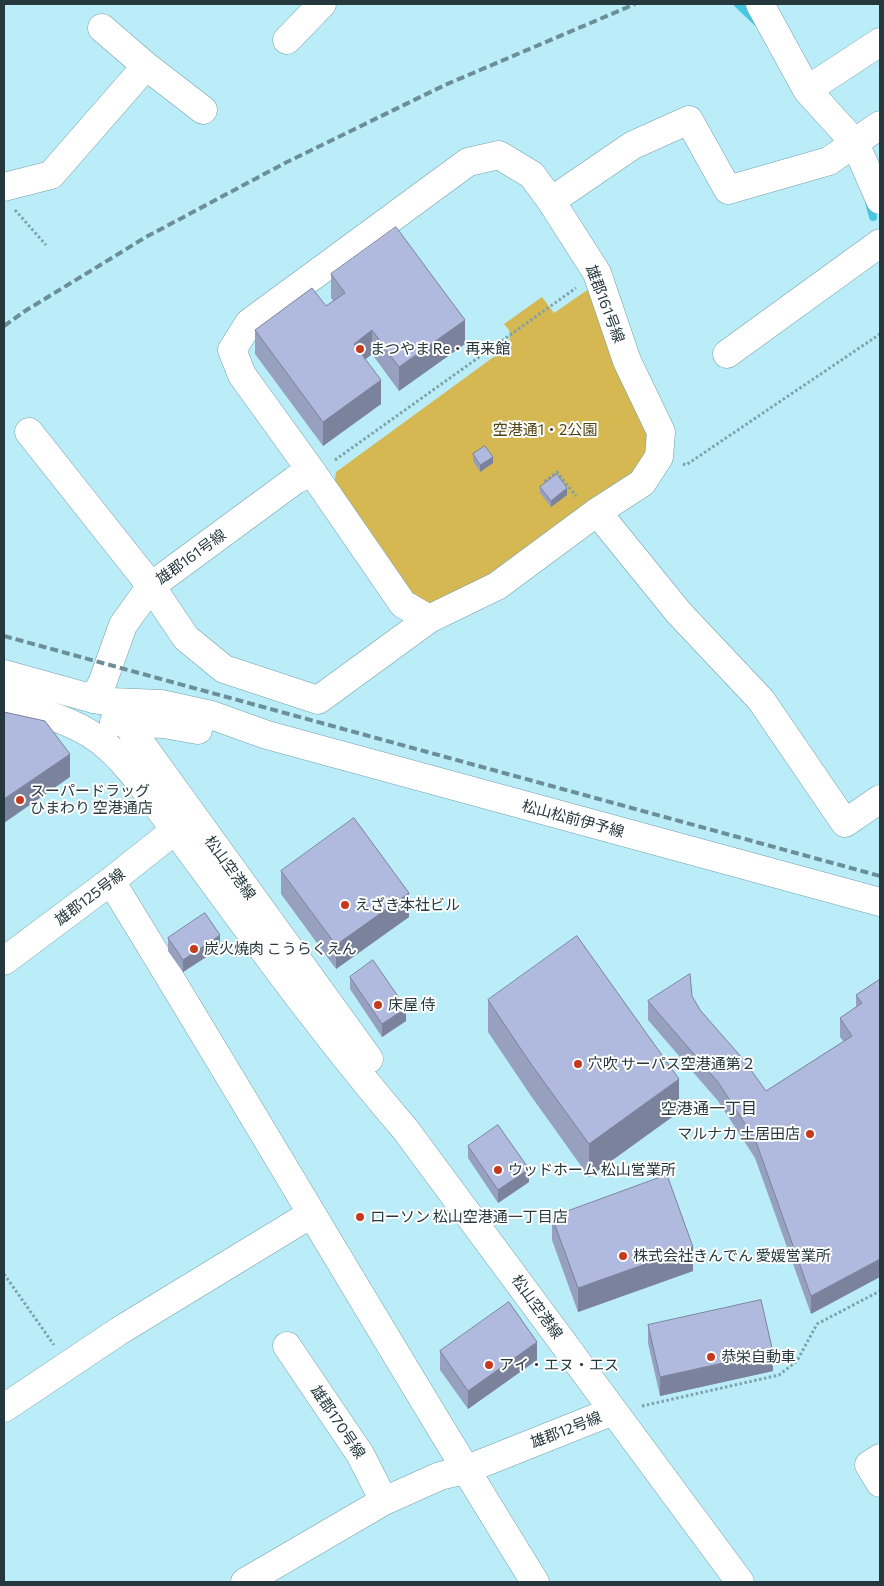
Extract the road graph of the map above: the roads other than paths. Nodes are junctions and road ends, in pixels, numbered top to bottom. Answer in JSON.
{"nodes":[{"id":1,"x":322,"y":4,"type":"edge"},
{"id":2,"x":760,"y":4,"type":"edge"},
{"id":3,"x":102,"y":28,"type":"dead end"},
{"id":4,"x":287,"y":40,"type":"dead end"},
{"id":5,"x":880,"y":42,"type":"edge"},
{"id":6,"x":146,"y":66,"type":"junction"},
{"id":7,"x":808,"y":90,"type":"junction"},
{"id":8,"x":203,"y":110,"type":"dead end"},
{"id":9,"x":880,"y":125,"type":"edge"},
{"id":10,"x":855,"y":143,"type":"junction"},
{"id":11,"x":7,"y":196,"type":"edge"},
{"id":12,"x":880,"y":200,"type":"edge"},
{"id":13,"x":551,"y":201,"type":"junction"},
{"id":14,"x":880,"y":243,"type":"edge"},
{"id":15,"x":727,"y":354,"type":"dead end"},
{"id":16,"x":29,"y":432,"type":"dead end"},
{"id":17,"x":312,"y":472,"type":"junction"},
{"id":18,"x":597,"y":512,"type":"junction"},
{"id":19,"x":151,"y":586,"type":"junction"},
{"id":20,"x":429,"y":619,"type":"junction"},
{"id":21,"x":4,"y":674,"type":"edge"},
{"id":22,"x":4,"y":702,"type":"edge"},
{"id":23,"x":163,"y":714,"type":"junction"},
{"id":24,"x":111,"y":725,"type":"junction"},
{"id":25,"x":880,"y":799,"type":"edge"},
{"id":26,"x":183,"y":823,"type":"junction"},
{"id":27,"x":111,"y":881,"type":"junction"},
{"id":28,"x":880,"y":902,"type":"edge"},
{"id":29,"x":4,"y":962,"type":"edge"},
{"id":30,"x":405,"y":1129,"type":"junction"},
{"id":31,"x":311,"y":1214,"type":"junction"},
{"id":32,"x":287,"y":1346,"type":"dead end"},
{"id":33,"x":4,"y":1408,"type":"edge"},
{"id":34,"x":614,"y":1411,"type":"junction"},
{"id":35,"x":880,"y":1458,"type":"edge"},
{"id":36,"x":465,"y":1470,"type":"junction"},
{"id":37,"x":880,"y":1483,"type":"edge"},
{"id":38,"x":384,"y":1501,"type":"junction"},
{"id":39,"x":245,"y":1582,"type":"edge"},
{"id":40,"x":535,"y":1582,"type":"edge"},
{"id":41,"x":740,"y":1582,"type":"edge"}],
"edges":[{"from":1,"to":4,"type":"street"},
{"from":2,"to":7,"type":"street"},
{"from":3,"to":6,"type":"street"},
{"from":5,"to":7,"type":"street"},
{"from":6,"to":8,"type":"street"},
{"from":6,"to":11,"type":"street"},
{"from":7,"to":10,"type":"street"},
{"from":9,"to":10,"type":"street"},
{"from":10,"to":12,"type":"street"},
{"from":10,"to":13,"type":"street"},
{"from":13,"to":17,"type":"street","name":"雄郡161号線"},
{"from":13,"to":18,"type":"street","name":"雄郡161号線"},
{"from":14,"to":15,"type":"street"},
{"from":16,"to":19,"type":"street"},
{"from":17,"to":19,"type":"street","name":"雄郡161号線"},
{"from":17,"to":20,"type":"street","name":"雄郡161号線"},
{"from":18,"to":20,"type":"street","name":"雄郡161号線"},
{"from":18,"to":25,"type":"street"},
{"from":19,"to":20,"type":"street"},
{"from":19,"to":24,"type":"street","name":"雄郡161号線"},
{"from":21,"to":24,"type":"street","name":"松山空港線"},
{"from":22,"to":24,"type":"street","name":"松山空港線"},
{"from":23,"to":24,"type":"street","name":"松山松前伊予線"},
{"from":23,"to":24,"type":"street"},
{"from":23,"to":28,"type":"street","name":"松山松前伊予線"},
{"from":24,"to":26,"type":"street"},
{"from":24,"to":26,"type":"street","name":"松山空港線"},
{"from":26,"to":27,"type":"street","name":"雄郡125号線"},
{"from":26,"to":30,"type":"street","name":"松山空港線"},
{"from":26,"to":30,"type":"street","name":"松山空港線"},
{"from":27,"to":29,"type":"street","name":"雄郡125号線"},
{"from":27,"to":31,"type":"street"},
{"from":30,"to":34,"type":"street","name":"松山空港線"},
{"from":31,"to":33,"type":"street"},
{"from":31,"to":36,"type":"street"},
{"from":32,"to":38,"type":"street","name":"雄郡170号線"},
{"from":34,"to":36,"type":"street","name":"雄郡12号線"},
{"from":34,"to":41,"type":"street","name":"松山空港線"},
{"from":35,"to":37,"type":"street"},
{"from":36,"to":38,"type":"street","name":"雄郡12号線"},
{"from":36,"to":40,"type":"street"},
{"from":38,"to":39,"type":"street","name":"雄郡12号線"}]}
